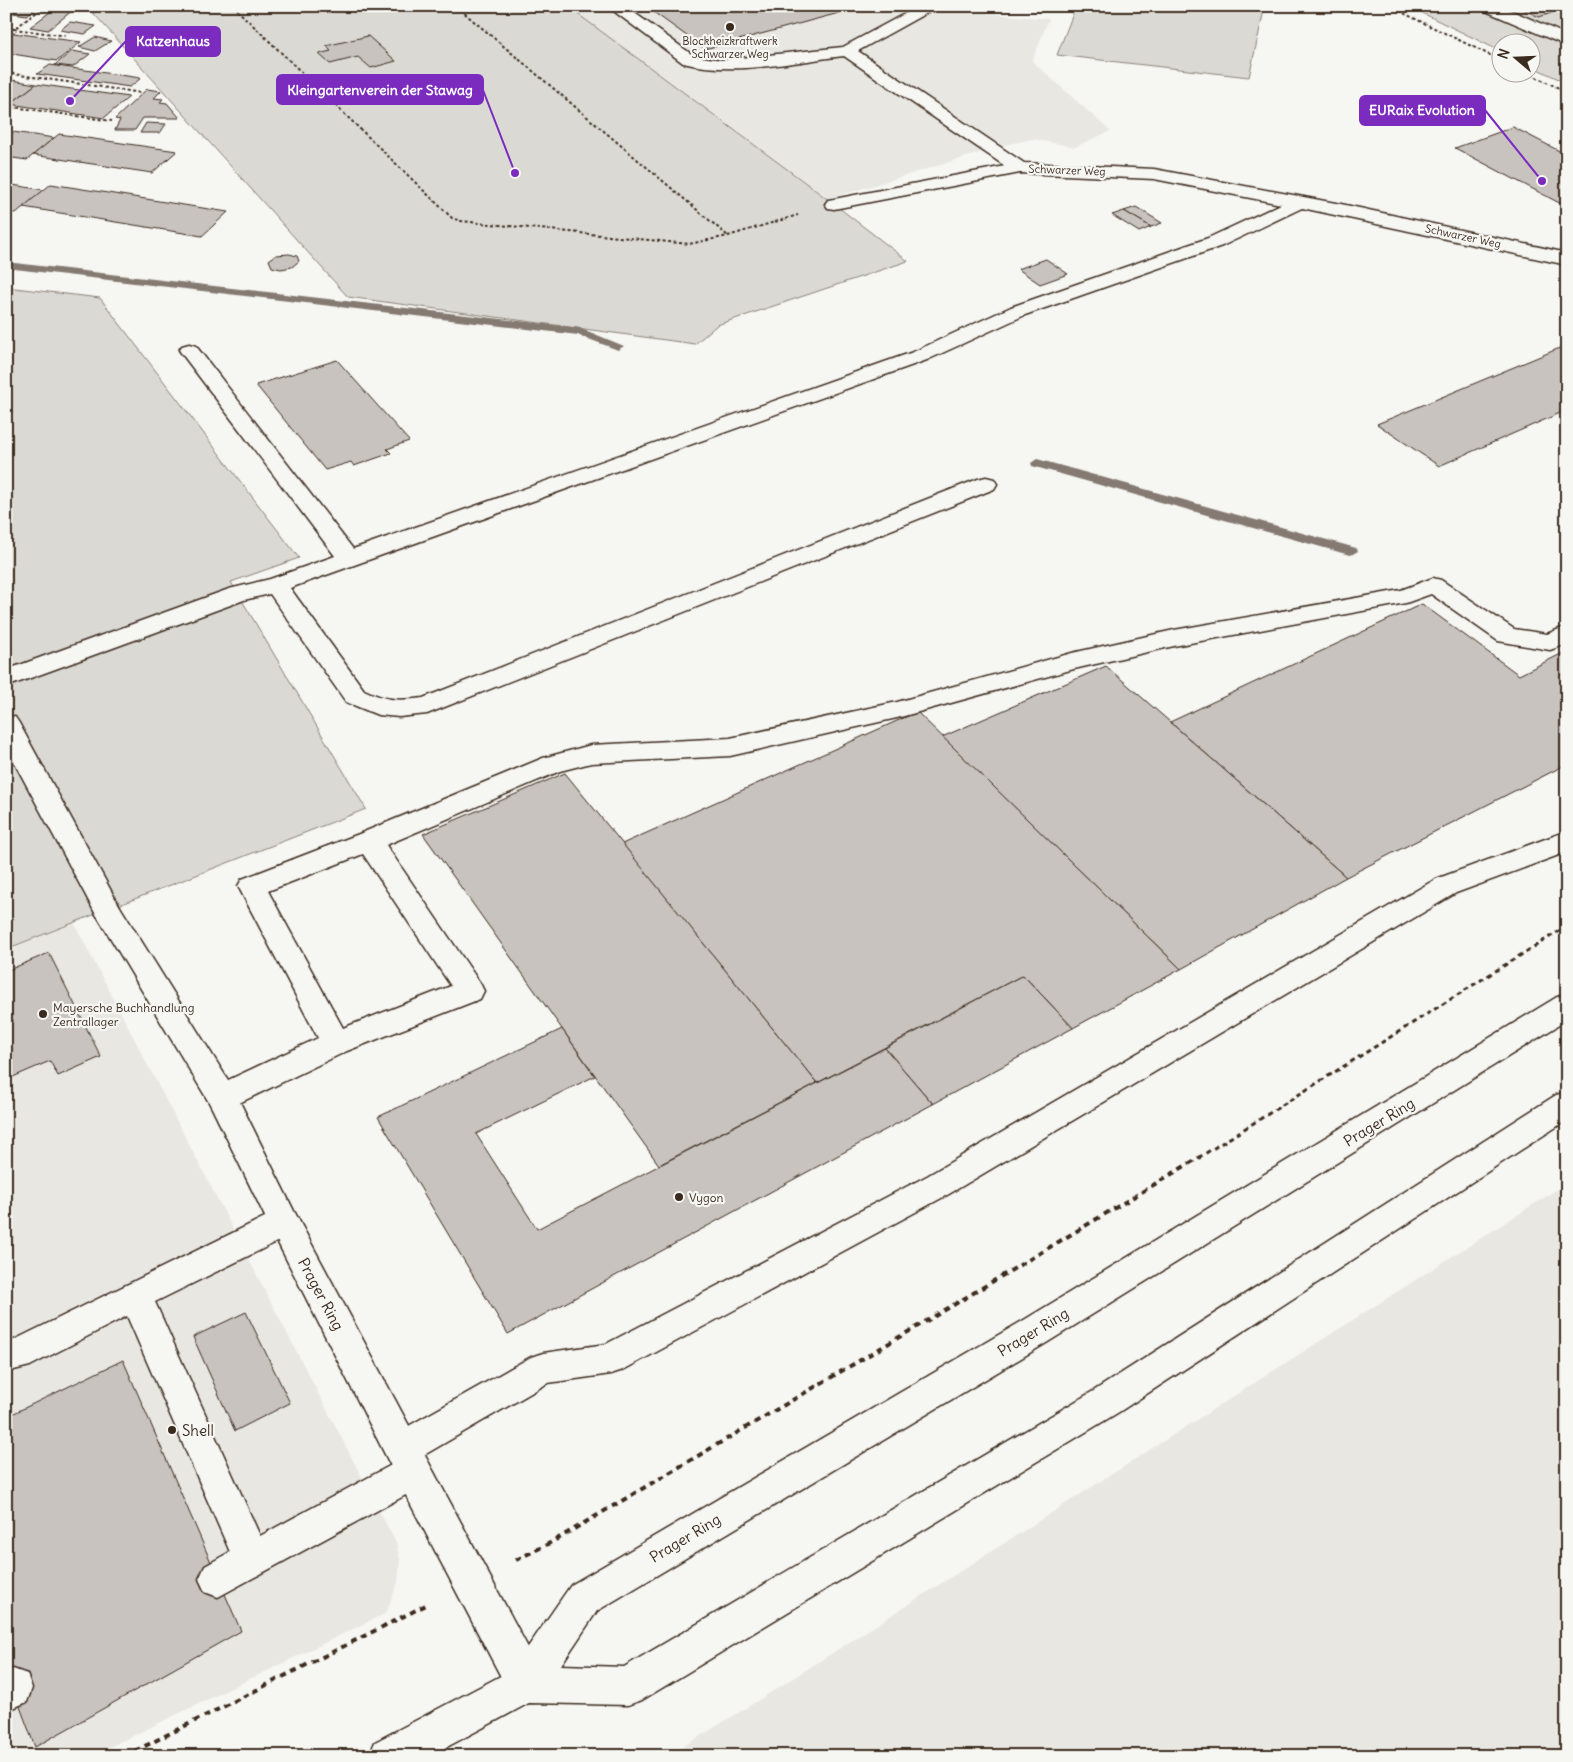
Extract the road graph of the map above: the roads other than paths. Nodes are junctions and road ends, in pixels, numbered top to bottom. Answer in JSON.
{"nodes":[{"id":1,"x":615,"y":6,"type":"edge"},
{"id":2,"x":931,"y":6,"type":"edge"},
{"id":3,"x":1487,"y":6,"type":"edge"},
{"id":4,"x":1567,"y":41,"type":"edge"},
{"id":5,"x":848,"y":51,"type":"junction"},
{"id":6,"x":1020,"y":168,"type":"junction"},
{"id":7,"x":1300,"y":202,"type":"junction"},
{"id":8,"x":834,"y":204,"type":"road end"},
{"id":9,"x":1567,"y":259,"type":"edge"},
{"id":10,"x":189,"y":350,"type":"dead end"},
{"id":11,"x":986,"y":484,"type":"dead end"},
{"id":12,"x":348,"y":558,"type":"junction"},
{"id":13,"x":276,"y":584,"type":"junction"},
{"id":14,"x":1567,"y":634,"type":"edge"},
{"id":15,"x":6,"y":679,"type":"edge"},
{"id":16,"x":6,"y":723,"type":"edge"},
{"id":17,"x":369,"y":841,"type":"junction"},
{"id":18,"x":1567,"y":841,"type":"edge"},
{"id":19,"x":1567,"y":1005,"type":"edge"},
{"id":20,"x":336,"y":1043,"type":"junction"},
{"id":21,"x":222,"y":1097,"type":"junction"},
{"id":22,"x":1567,"y":1104,"type":"edge"},
{"id":23,"x":284,"y":1223,"type":"junction"},
{"id":24,"x":135,"y":1296,"type":"junction"},
{"id":25,"x":6,"y":1357,"type":"edge"},
{"id":26,"x":407,"y":1460,"type":"junction"},
{"id":27,"x":252,"y":1560,"type":"junction"},
{"id":28,"x":218,"y":1579,"type":"dead end"},
{"id":29,"x":526,"y":1684,"type":"junction"},
{"id":30,"x":389,"y":1756,"type":"edge"}],
"edges":[{"from":1,"to":5,"type":"main road"},
{"from":2,"to":5,"type":"main road"},
{"from":3,"to":4,"type":"main road"},
{"from":5,"to":6,"type":"main road"},
{"from":6,"to":7,"type":"main road","name":"Schwarzer Weg"},
{"from":6,"to":8,"type":"main road","name":"Schwarzer Weg"},
{"from":7,"to":9,"type":"main road","name":"Schwarzer Weg"},
{"from":7,"to":12,"type":"main road"},
{"from":10,"to":12,"type":"main road"},
{"from":11,"to":13,"type":"main road"},
{"from":12,"to":13,"type":"main road"},
{"from":13,"to":15,"type":"main road"},
{"from":14,"to":17,"type":"main road"},
{"from":16,"to":21,"type":"main road","name":"Prager Ring"},
{"from":17,"to":20,"type":"main road"},
{"from":17,"to":20,"type":"main road"},
{"from":18,"to":26,"type":"main road"},
{"from":19,"to":29,"type":"main road","name":"Prager Ring"},
{"from":20,"to":21,"type":"main road"},
{"from":21,"to":23,"type":"main road","name":"Prager Ring"},
{"from":22,"to":29,"type":"main road","name":"Prager Ring"},
{"from":23,"to":24,"type":"main road"},
{"from":23,"to":26,"type":"main road","name":"Prager Ring"},
{"from":24,"to":25,"type":"main road"},
{"from":24,"to":27,"type":"main road"},
{"from":26,"to":27,"type":"main road"},
{"from":26,"to":29,"type":"main road","name":"Prager Ring"},
{"from":27,"to":28,"type":"main road"},
{"from":29,"to":30,"type":"main road","name":"Prager Ring"}]}
